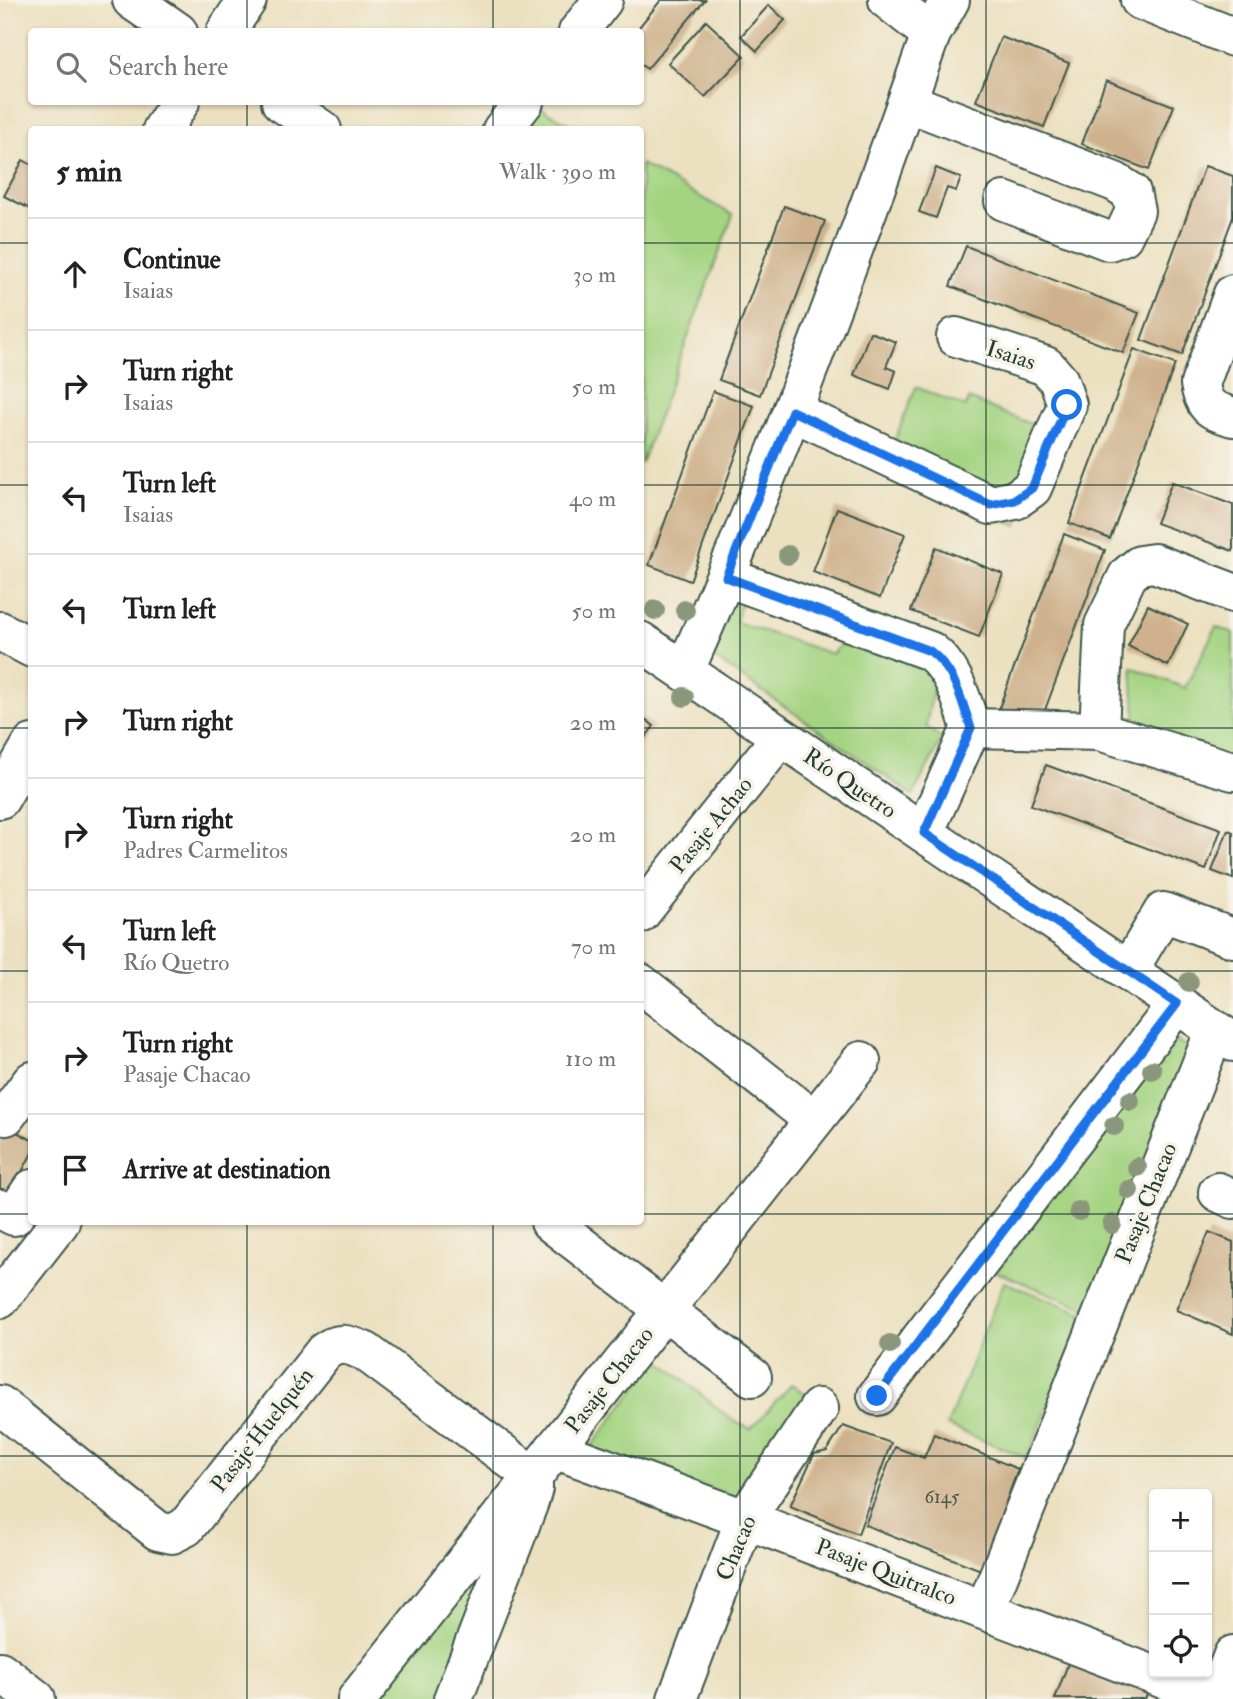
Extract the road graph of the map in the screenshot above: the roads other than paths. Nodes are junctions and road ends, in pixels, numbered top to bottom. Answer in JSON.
{"nodes":[{"id":1,"x":132,"y":0,"type":"edge"},
{"id":2,"x":247,"y":0,"type":"edge"},
{"id":3,"x":603,"y":0,"type":"edge"},
{"id":4,"x":888,"y":0,"type":"edge"},
{"id":5,"x":950,"y":0,"type":"edge"},
{"id":6,"x":1140,"y":0,"type":"edge"},
{"id":7,"x":172,"y":28,"type":"edge"},
{"id":8,"x":229,"y":28,"type":"edge"},
{"id":9,"x":581,"y":28,"type":"edge"},
{"id":10,"x":931,"y":34,"type":"junction"},
{"id":11,"x":1233,"y":37,"type":"edge"},
{"id":12,"x":907,"y":102,"type":"junction"},
{"id":13,"x":178,"y":105,"type":"edge"},
{"id":14,"x":285,"y":105,"type":"edge"},
{"id":15,"x":522,"y":105,"type":"edge"},
{"id":16,"x":165,"y":126,"type":"edge"},
{"id":17,"x":316,"y":126,"type":"edge"},
{"id":18,"x":505,"y":126,"type":"edge"},
{"id":19,"x":1004,"y":201,"type":"dead end"},
{"id":20,"x":1233,"y":294,"type":"edge"},
{"id":21,"x":956,"y":337,"type":"dead end"},
{"id":22,"x":792,"y":411,"type":"junction"},
{"id":23,"x":1233,"y":417,"type":"edge"},
{"id":24,"x":726,"y":577,"type":"junction"},
{"id":25,"x":1233,"y":593,"type":"edge"},
{"id":26,"x":0,"y":631,"type":"edge"},
{"id":27,"x":644,"y":643,"type":"edge"},
{"id":28,"x":28,"y":646,"type":"edge"},
{"id":29,"x":685,"y":670,"type":"junction"},
{"id":30,"x":971,"y":728,"type":"junction"},
{"id":31,"x":1099,"y":731,"type":"junction"},
{"id":32,"x":781,"y":737,"type":"junction"},
{"id":33,"x":28,"y":751,"type":"edge"},
{"id":34,"x":1233,"y":771,"type":"edge"},
{"id":35,"x":0,"y":799,"type":"edge"},
{"id":36,"x":924,"y":833,"type":"junction"},
{"id":37,"x":644,"y":909,"type":"edge"},
{"id":38,"x":1233,"y":938,"type":"edge"},
{"id":39,"x":1128,"y":971,"type":"junction"},
{"id":40,"x":644,"y":986,"type":"edge"},
{"id":41,"x":1177,"y":1004,"type":"junction"},
{"id":42,"x":1224,"y":1036,"type":"edge"},
{"id":43,"x":860,"y":1061,"type":"dead end"},
{"id":44,"x":28,"y":1089,"type":"edge"},
{"id":45,"x":814,"y":1120,"type":"junction"},
{"id":46,"x":12,"y":1121,"type":"edge"},
{"id":47,"x":28,"y":1195,"type":"edge"},
{"id":48,"x":0,"y":1209,"type":"edge"},
{"id":49,"x":58,"y":1225,"type":"edge"},
{"id":50,"x":554,"y":1225,"type":"edge"},
{"id":51,"x":0,"y":1299,"type":"edge"},
{"id":52,"x":664,"y":1310,"type":"junction"},
{"id":53,"x":752,"y":1377,"type":"dead end"},
{"id":54,"x":877,"y":1396,"type":"dead end"},
{"id":55,"x":0,"y":1405,"type":"edge"},
{"id":56,"x":819,"y":1408,"type":"dead end"},
{"id":57,"x":544,"y":1463,"type":"junction"},
{"id":58,"x":746,"y":1519,"type":"junction"},
{"id":59,"x":985,"y":1610,"type":"junction"},
{"id":60,"x":1233,"y":1655,"type":"edge"},
{"id":61,"x":0,"y":1671,"type":"edge"},
{"id":62,"x":36,"y":1699,"type":"edge"},
{"id":63,"x":357,"y":1699,"type":"edge"},
{"id":64,"x":453,"y":1699,"type":"edge"},
{"id":65,"x":677,"y":1699,"type":"edge"},
{"id":66,"x":1216,"y":1699,"type":"edge"}],
"edges":[{"from":1,"to":7,"type":"street"},
{"from":2,"to":8,"type":"street"},
{"from":3,"to":9,"type":"street"},
{"from":4,"to":10,"type":"street"},
{"from":5,"to":10,"type":"street"},
{"from":6,"to":11,"type":"street"},
{"from":10,"to":12,"type":"street"},
{"from":12,"to":19,"type":"street"},
{"from":12,"to":22,"type":"street"},
{"from":13,"to":16,"type":"street"},
{"from":14,"to":17,"type":"street"},
{"from":15,"to":18,"type":"street"},
{"from":20,"to":23,"type":"street"},
{"from":21,"to":22,"type":"street","name":"Isaias"},
{"from":22,"to":24,"type":"street"},
{"from":24,"to":29,"type":"street"},
{"from":24,"to":30,"type":"street"},
{"from":25,"to":31,"type":"street"},
{"from":26,"to":28,"type":"street"},
{"from":27,"to":29,"type":"street","name":"Río Quetro"},
{"from":29,"to":32,"type":"street","name":"Río Quetro"},
{"from":30,"to":31,"type":"street"},
{"from":30,"to":36,"type":"street"},
{"from":31,"to":34,"type":"street"},
{"from":32,"to":36,"type":"street","name":"Río Quetro"},
{"from":32,"to":37,"type":"street","name":"Pasaje Achao"},
{"from":33,"to":35,"type":"street"},
{"from":36,"to":39,"type":"street","name":"Río Quetro"},
{"from":38,"to":39,"type":"street"},
{"from":39,"to":41,"type":"street","name":"Río Quetro"},
{"from":40,"to":45,"type":"street"},
{"from":41,"to":42,"type":"street","name":"Río Quetro"},
{"from":41,"to":54,"type":"street"},
{"from":42,"to":59,"type":"street","name":"Pasaje Chacao"},
{"from":43,"to":45,"type":"street","name":"Pasaje Chacao"},
{"from":44,"to":46,"type":"street"},
{"from":45,"to":52,"type":"street","name":"Pasaje Chacao"},
{"from":47,"to":48,"type":"street"},
{"from":49,"to":51,"type":"street"},
{"from":50,"to":52,"type":"street"},
{"from":52,"to":53,"type":"street"},
{"from":52,"to":57,"type":"street","name":"Pasaje Chacao"},
{"from":55,"to":57,"type":"street","name":"Pasaje Huelquén"},
{"from":56,"to":58,"type":"street","name":"Chacao"},
{"from":57,"to":58,"type":"street","name":"Pasaje Quitralco"},
{"from":57,"to":63,"type":"street","name":"Pasaje Chacao"},
{"from":57,"to":64,"type":"street"},
{"from":58,"to":59,"type":"street","name":"Pasaje Quitralco"},
{"from":58,"to":65,"type":"street","name":"Chacao"},
{"from":59,"to":66,"type":"street","name":"Pasaje Quitralco"},
{"from":60,"to":66,"type":"street"},
{"from":61,"to":62,"type":"street"}]}
